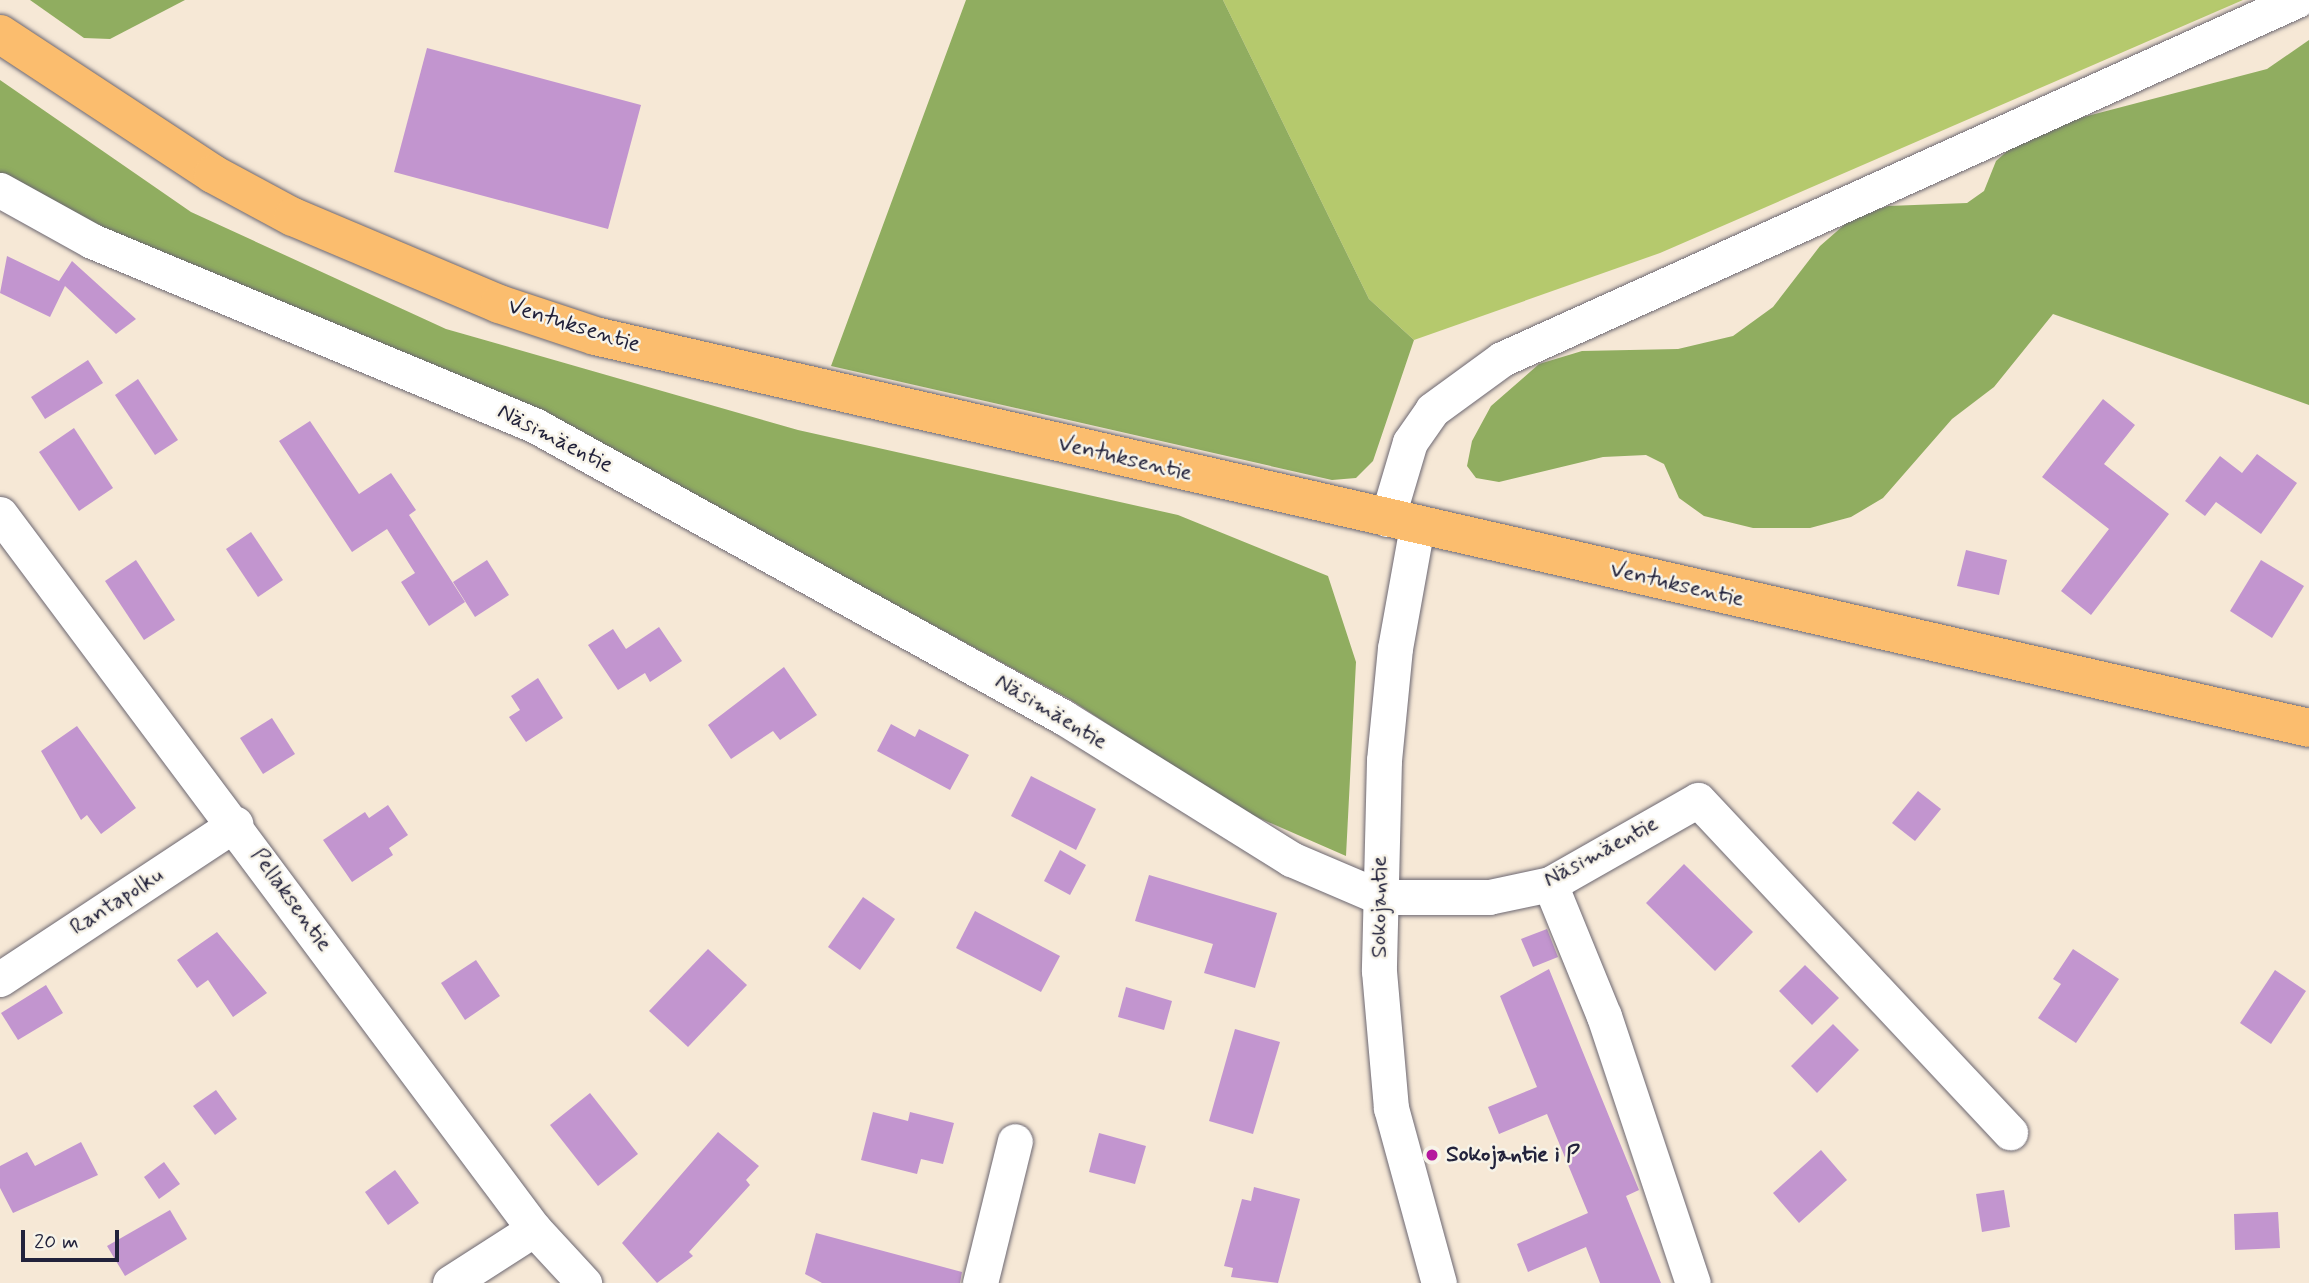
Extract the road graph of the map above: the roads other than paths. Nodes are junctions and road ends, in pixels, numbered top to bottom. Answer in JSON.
{"nodes":[{"id":1,"x":2297,"y":0,"type":"edge"},
{"id":2,"x":0,"y":34,"type":"edge"},
{"id":3,"x":0,"y":190,"type":"edge"},
{"id":4,"x":0,"y":515,"type":"edge"},
{"id":5,"x":1402,"y":523,"type":"junction"},
{"id":6,"x":2309,"y":728,"type":"edge"},
{"id":7,"x":234,"y":824,"type":"junction"},
{"id":8,"x":1550,"y":884,"type":"junction"},
{"id":9,"x":1380,"y":897,"type":"junction"},
{"id":10,"x":0,"y":979,"type":"edge"},
{"id":11,"x":2010,"y":1132,"type":"dead end"},
{"id":12,"x":1015,"y":1141,"type":"dead end"},
{"id":13,"x":534,"y":1229,"type":"junction"},
{"id":14,"x":450,"y":1283,"type":"edge"},
{"id":15,"x":584,"y":1283,"type":"edge"},
{"id":16,"x":980,"y":1283,"type":"edge"},
{"id":17,"x":1439,"y":1283,"type":"edge"},
{"id":18,"x":1693,"y":1283,"type":"edge"}],
"edges":[{"from":1,"to":5,"type":"street","name":"Sokojantie"},
{"from":2,"to":5,"type":"main road","name":"Ventuksentie"},
{"from":3,"to":9,"type":"street","name":"Näsimäentie"},
{"from":4,"to":7,"type":"street","name":"Pellaksentie"},
{"from":5,"to":6,"type":"main road","name":"Ventuksentie"},
{"from":5,"to":9,"type":"street","name":"Sokojantie"},
{"from":7,"to":10,"type":"street","name":"Rantapolku"},
{"from":7,"to":13,"type":"street","name":"Pellaksentie"},
{"from":8,"to":9,"type":"street","name":"Näsimäentie"},
{"from":8,"to":11,"type":"street","name":"Näsimäentie"},
{"from":8,"to":18,"type":"street"},
{"from":9,"to":17,"type":"street","name":"Sokojantie"},
{"from":12,"to":16,"type":"street"},
{"from":13,"to":14,"type":"street"},
{"from":13,"to":15,"type":"street","name":"Pellaksentie"}]}
